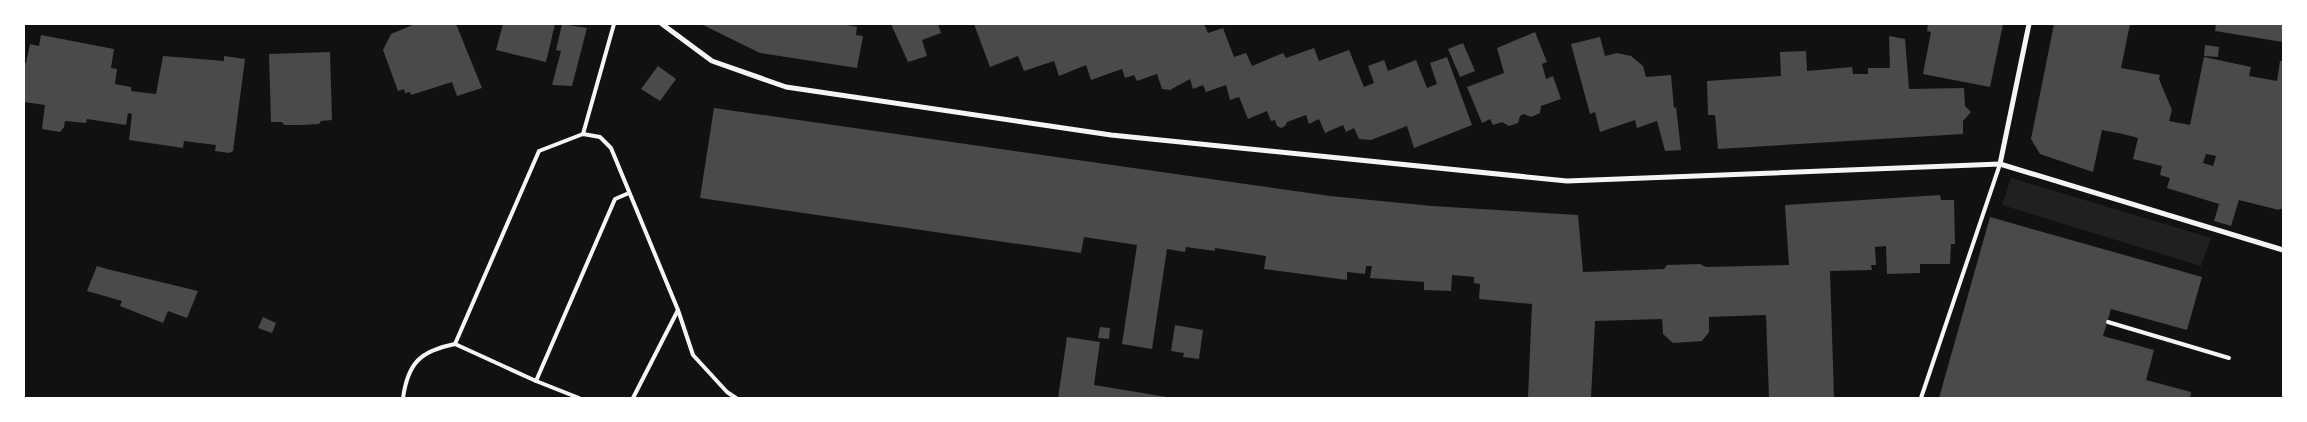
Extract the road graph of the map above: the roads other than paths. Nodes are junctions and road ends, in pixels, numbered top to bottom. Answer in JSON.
{"nodes":[{"id":1,"x":614,"y":24,"type":"edge"},
{"id":2,"x":662,"y":24,"type":"edge"},
{"id":3,"x":2029,"y":24,"type":"edge"},
{"id":4,"x":583,"y":134,"type":"junction"},
{"id":5,"x":2000,"y":164,"type":"junction"},
{"id":6,"x":629,"y":193,"type":"junction"},
{"id":7,"x":2283,"y":250,"type":"edge"},
{"id":8,"x":678,"y":310,"type":"junction"},
{"id":9,"x":2108,"y":322,"type":"dead end"},
{"id":10,"x":455,"y":344,"type":"junction"},
{"id":11,"x":2229,"y":358,"type":"dead end"},
{"id":12,"x":536,"y":381,"type":"junction"},
{"id":13,"x":403,"y":398,"type":"edge"},
{"id":14,"x":579,"y":398,"type":"edge"},
{"id":15,"x":633,"y":398,"type":"edge"},
{"id":16,"x":736,"y":398,"type":"edge"},
{"id":17,"x":1921,"y":398,"type":"edge"}],
"edges":[{"from":1,"to":4,"type":"lane"},
{"from":2,"to":5,"type":"street"},
{"from":3,"to":5,"type":"street"},
{"from":4,"to":6,"type":"lane"},
{"from":4,"to":10,"type":"lane"},
{"from":5,"to":7,"type":"street"},
{"from":5,"to":17,"type":"lane"},
{"from":6,"to":8,"type":"lane"},
{"from":6,"to":12,"type":"lane"},
{"from":8,"to":15,"type":"lane"},
{"from":8,"to":16,"type":"lane"},
{"from":9,"to":11,"type":"lane"},
{"from":10,"to":12,"type":"lane"},
{"from":10,"to":13,"type":"lane"},
{"from":12,"to":14,"type":"lane"}]}
